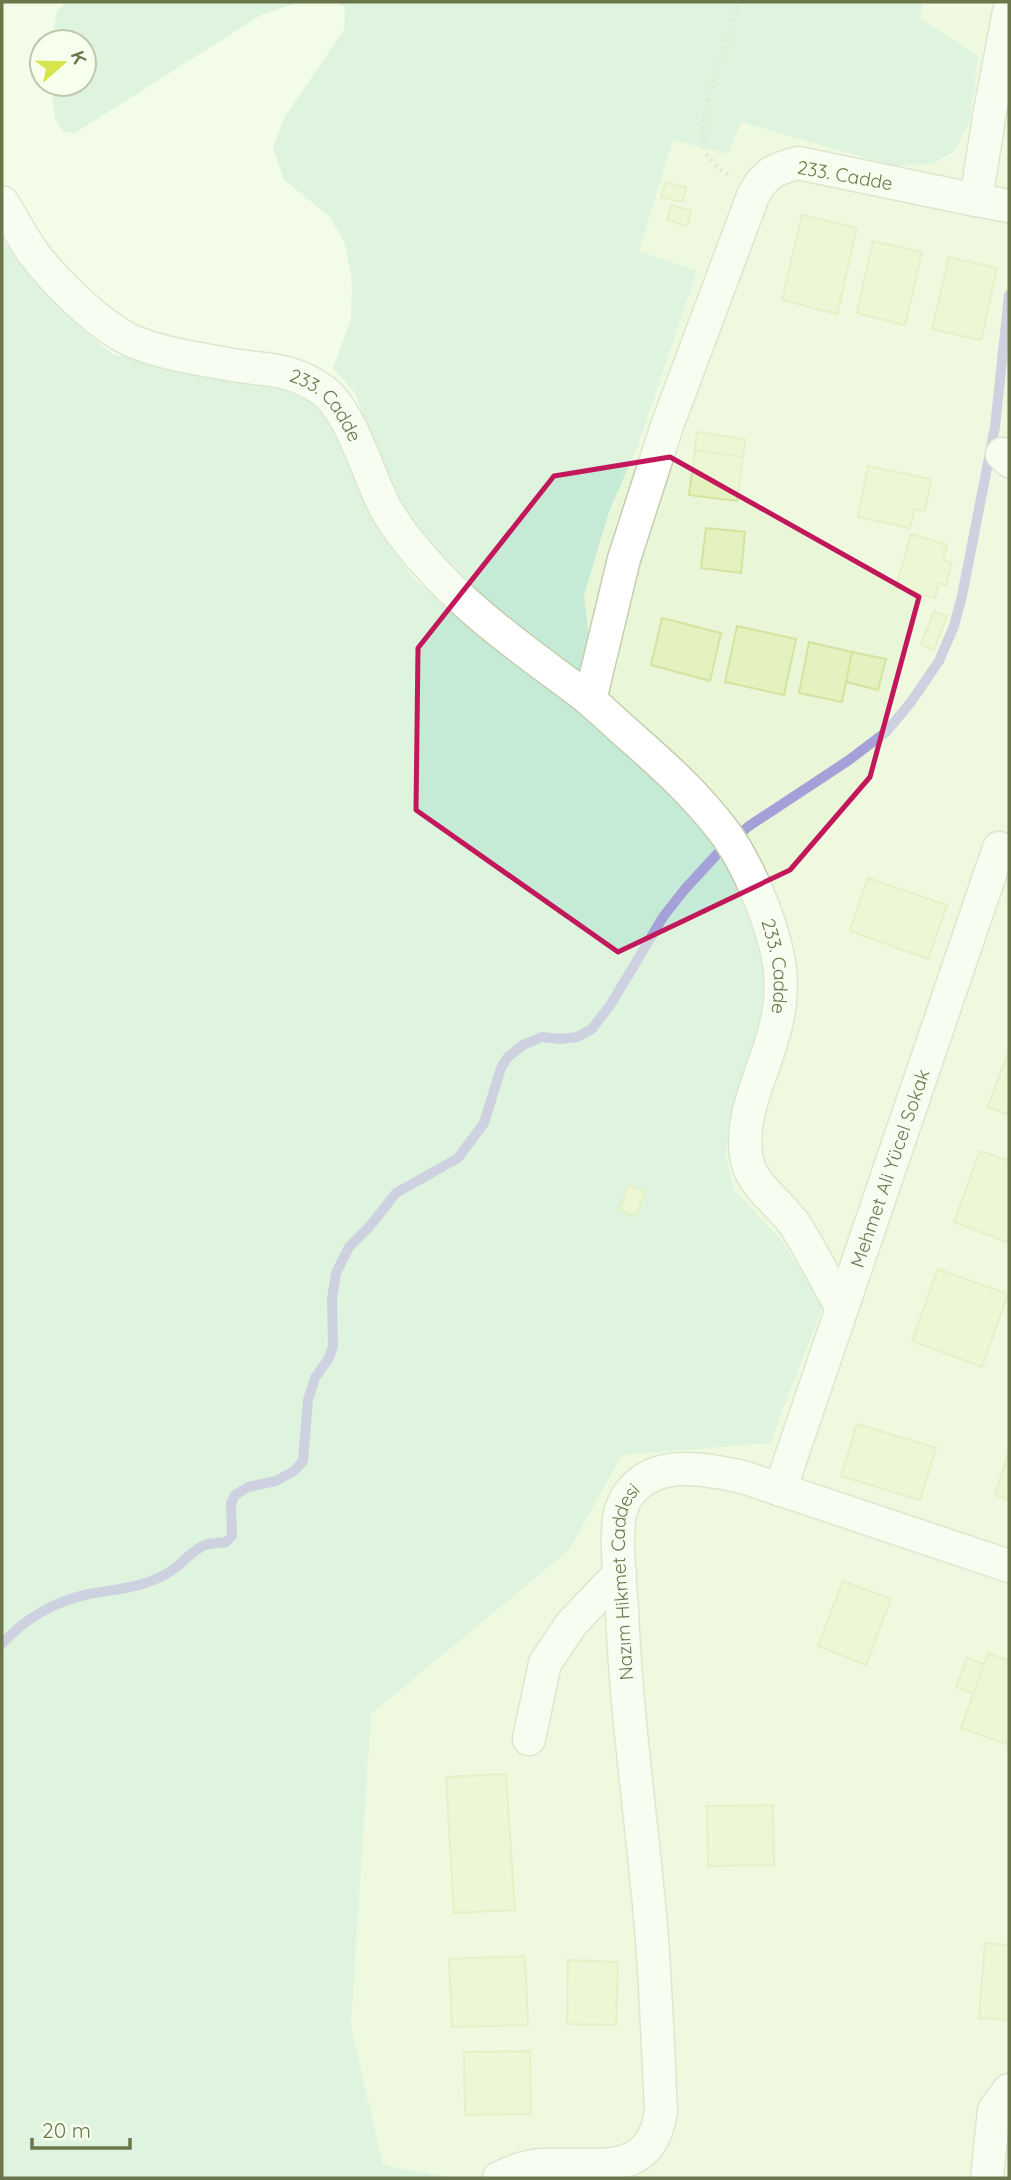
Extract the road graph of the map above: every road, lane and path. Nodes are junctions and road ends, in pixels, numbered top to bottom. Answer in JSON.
{"nodes":[{"id":1,"x":739,"y":2,"type":"edge"},
{"id":2,"x":1009,"y":12,"type":"edge"},
{"id":3,"x":757,"y":187,"type":"junction"},
{"id":4,"x":976,"y":200,"type":"junction"},
{"id":5,"x":2,"y":202,"type":"edge"},
{"id":6,"x":1009,"y":206,"type":"edge"},
{"id":7,"x":590,"y":700,"type":"junction"},
{"id":8,"x":1004,"y":850,"type":"edge"},
{"id":9,"x":842,"y":1308,"type":"junction"},
{"id":10,"x":780,"y":1490,"type":"junction"},
{"id":11,"x":1009,"y":1566,"type":"edge"},
{"id":12,"x":620,"y":1573,"type":"junction"},
{"id":13,"x":529,"y":1739,"type":"dead end"},
{"id":14,"x":1009,"y":2090,"type":"edge"},
{"id":15,"x":499,"y":2178,"type":"edge"},
{"id":16,"x":987,"y":2178,"type":"edge"}],
"edges":[{"from":1,"to":3,"type":"path"},
{"from":2,"to":4,"type":"street"},
{"from":3,"to":4,"type":"street","name":"233. Cadde"},
{"from":3,"to":7,"type":"street"},
{"from":4,"to":6,"type":"street","name":"233. Cadde"},
{"from":5,"to":7,"type":"street","name":"233. Cadde"},
{"from":7,"to":9,"type":"street","name":"233. Cadde"},
{"from":8,"to":9,"type":"street","name":"Mehmet Ali Yücel Sokak"},
{"from":9,"to":10,"type":"street","name":"Mehmet Ali Yücel Sokak"},
{"from":10,"to":11,"type":"street","name":"Nazım Hikmet Caddesi"},
{"from":10,"to":12,"type":"street","name":"Nazım Hikmet Caddesi"},
{"from":12,"to":13,"type":"street"},
{"from":12,"to":15,"type":"street","name":"Nazım Hikmet Caddesi"},
{"from":14,"to":16,"type":"street"}]}
